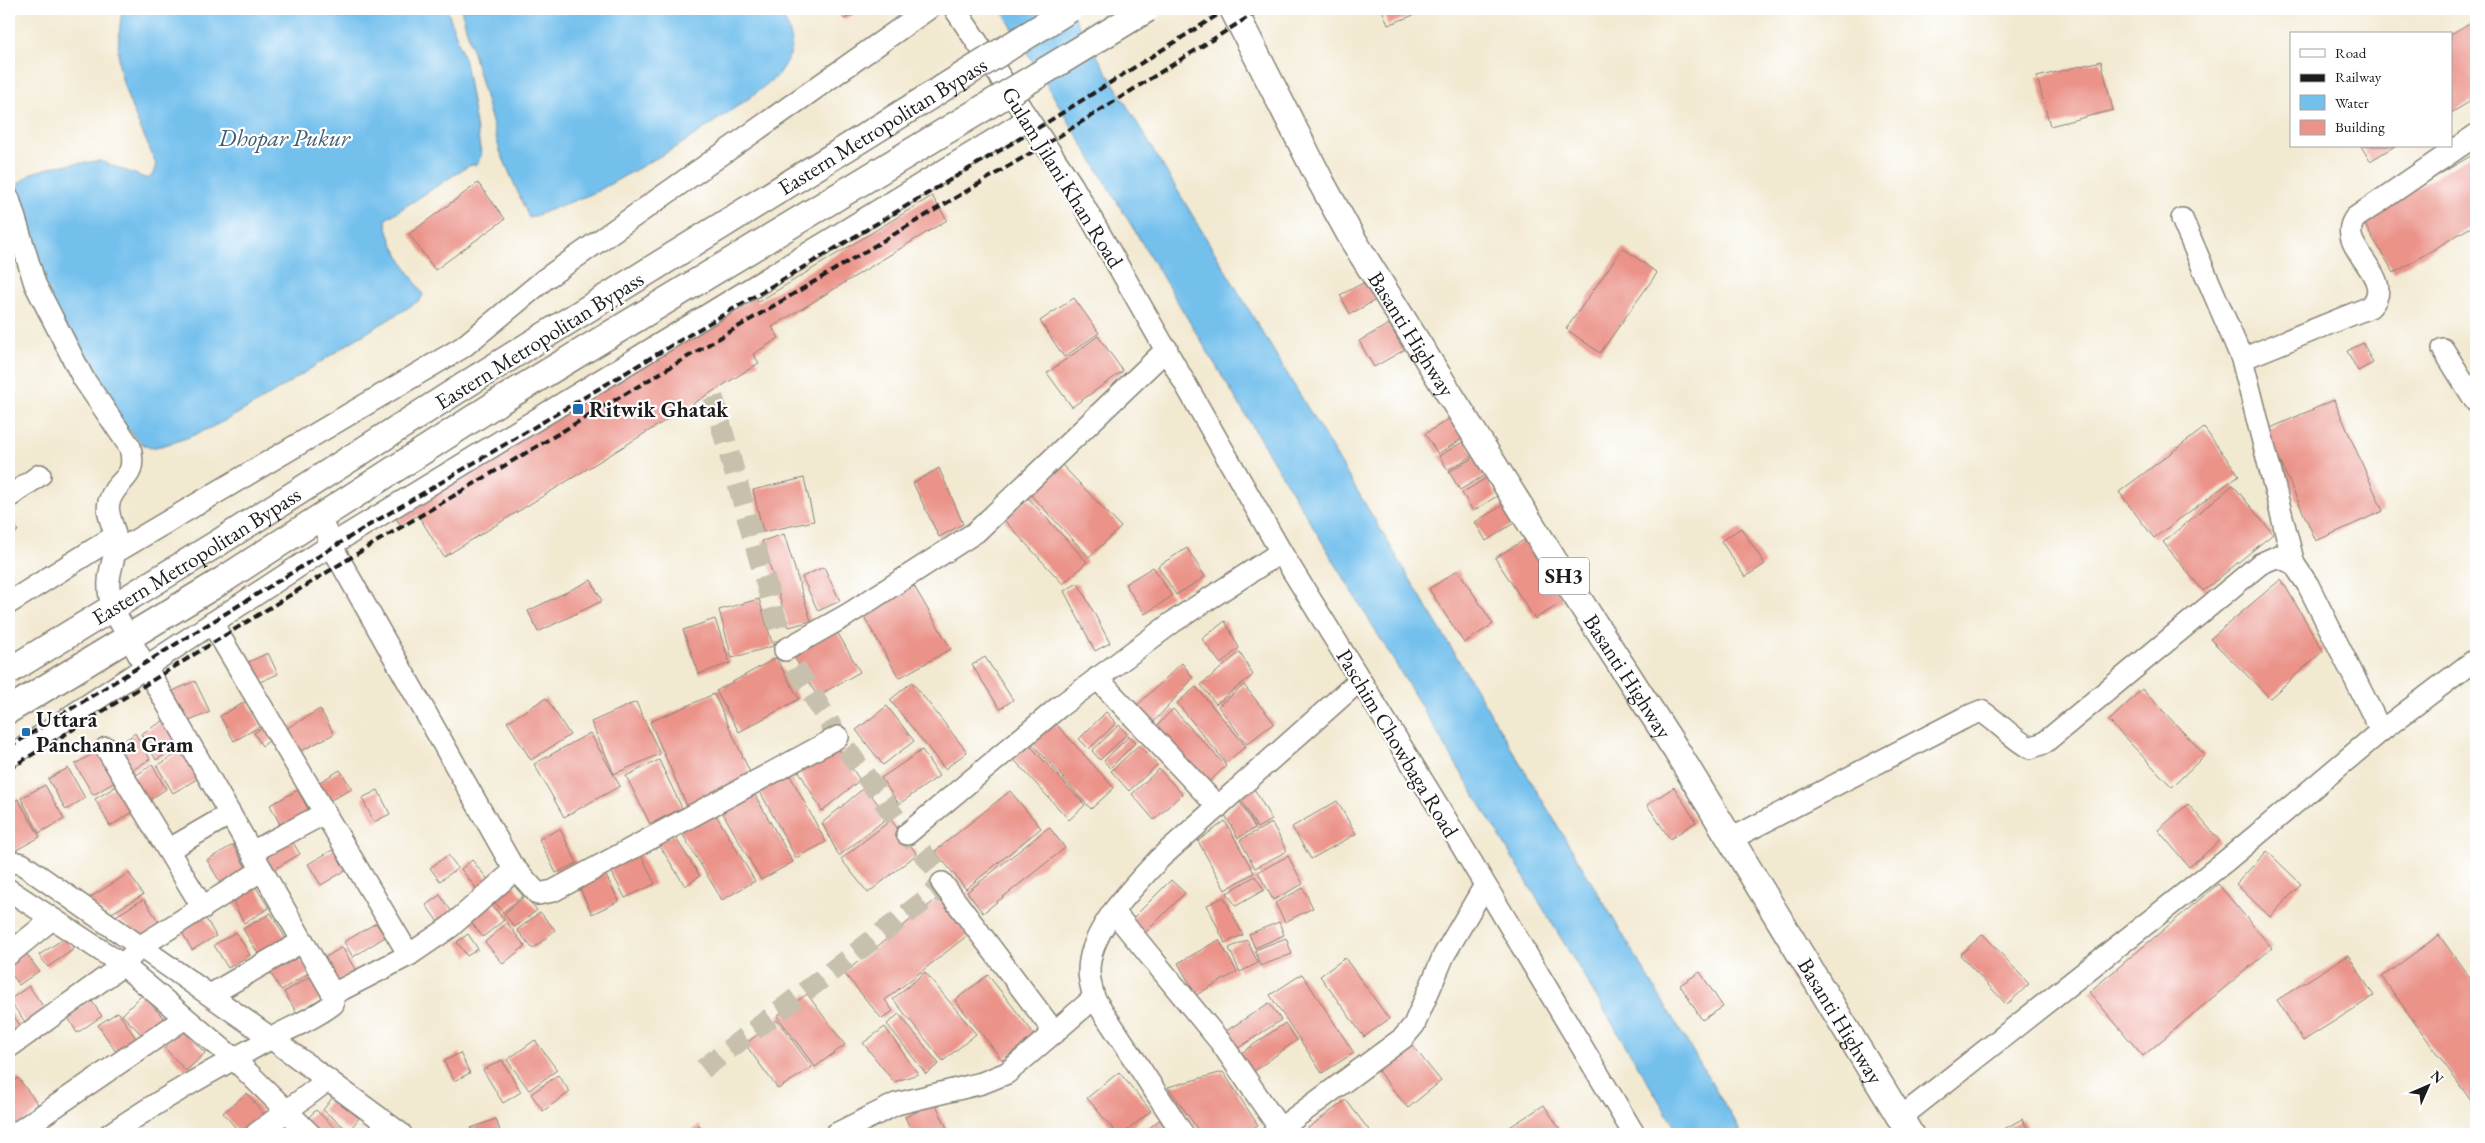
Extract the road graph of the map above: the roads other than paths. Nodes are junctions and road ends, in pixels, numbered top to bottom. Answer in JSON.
{"nodes":[{"id":1,"x":928,"y":9,"type":"edge"},
{"id":2,"x":955,"y":9,"type":"edge"},
{"id":3,"x":1070,"y":9,"type":"edge"},
{"id":4,"x":1147,"y":9,"type":"edge"},
{"id":5,"x":1233,"y":9,"type":"edge"},
{"id":6,"x":1028,"y":119,"type":"junction"},
{"id":7,"x":2476,"y":135,"type":"edge"},
{"id":8,"x":9,"y":199,"type":"edge"},
{"id":9,"x":2182,"y":219,"type":"dead end"},
{"id":10,"x":1167,"y":349,"type":"junction"},
{"id":11,"x":2442,"y":349,"type":"dead end"},
{"id":12,"x":2242,"y":359,"type":"junction"},
{"id":13,"x":2476,"y":402,"type":"edge"},
{"id":14,"x":40,"y":475,"type":"dead end"},
{"id":15,"x":9,"y":497,"type":"edge"},
{"id":16,"x":322,"y":517,"type":"junction"},
{"id":17,"x":115,"y":544,"type":"junction"},
{"id":18,"x":331,"y":545,"type":"junction"},
{"id":19,"x":1281,"y":552,"type":"junction"},
{"id":20,"x":2294,"y":564,"type":"junction"},
{"id":21,"x":9,"y":603,"type":"edge"},
{"id":22,"x":112,"y":608,"type":"junction"},
{"id":23,"x":212,"y":623,"type":"junction"},
{"id":24,"x":130,"y":637,"type":"junction"},
{"id":25,"x":785,"y":650,"type":"dead end"},
{"id":26,"x":2476,"y":659,"type":"edge"},
{"id":27,"x":147,"y":666,"type":"junction"},
{"id":28,"x":9,"y":671,"type":"edge"},
{"id":29,"x":1097,"y":678,"type":"junction"},
{"id":30,"x":1360,"y":680,"type":"junction"},
{"id":31,"x":9,"y":710,"type":"edge"},
{"id":32,"x":2381,"y":730,"type":"junction"},
{"id":33,"x":838,"y":737,"type":"dead end"},
{"id":34,"x":106,"y":748,"type":"dead end"},
{"id":35,"x":9,"y":757,"type":"edge"},
{"id":36,"x":1218,"y":807,"type":"junction"},
{"id":37,"x":230,"y":814,"type":"junction"},
{"id":38,"x":325,"y":814,"type":"junction"},
{"id":39,"x":907,"y":834,"type":"dead end"},
{"id":40,"x":1731,"y":839,"type":"junction"},
{"id":41,"x":168,"y":850,"type":"junction"},
{"id":42,"x":257,"y":861,"type":"junction"},
{"id":43,"x":9,"y":862,"type":"edge"},
{"id":44,"x":516,"y":870,"type":"junction"},
{"id":45,"x":942,"y":883,"type":"dead end"},
{"id":46,"x":1484,"y":887,"type":"junction"},
{"id":47,"x":9,"y":890,"type":"edge"},
{"id":48,"x":203,"y":908,"type":"junction"},
{"id":49,"x":1114,"y":912,"type":"junction"},
{"id":50,"x":52,"y":919,"type":"junction"},
{"id":51,"x":303,"y":942,"type":"junction"},
{"id":52,"x":141,"y":946,"type":"junction"},
{"id":53,"x":9,"y":954,"type":"edge"},
{"id":54,"x":409,"y":955,"type":"junction"},
{"id":55,"x":123,"y":965,"type":"junction"},
{"id":56,"x":333,"y":994,"type":"junction"},
{"id":57,"x":210,"y":995,"type":"junction"},
{"id":58,"x":1094,"y":998,"type":"junction"},
{"id":59,"x":186,"y":1018,"type":"junction"},
{"id":60,"x":1055,"y":1033,"type":"junction"},
{"id":61,"x":271,"y":1038,"type":"junction"},
{"id":62,"x":9,"y":1047,"type":"edge"},
{"id":63,"x":234,"y":1059,"type":"junction"},
{"id":64,"x":328,"y":1080,"type":"junction"},
{"id":65,"x":287,"y":1112,"type":"junction"},
{"id":66,"x":1905,"y":1126,"type":"edge"},
{"id":67,"x":1276,"y":1132,"type":"edge"},
{"id":68,"x":15,"y":1134,"type":"edge"},
{"id":69,"x":110,"y":1134,"type":"edge"},
{"id":70,"x":256,"y":1134,"type":"edge"},
{"id":71,"x":310,"y":1134,"type":"edge"},
{"id":72,"x":401,"y":1134,"type":"edge"},
{"id":73,"x":836,"y":1134,"type":"edge"},
{"id":74,"x":1183,"y":1134,"type":"edge"},
{"id":75,"x":1634,"y":1134,"type":"edge"}],
"edges":[{"from":1,"to":17,"type":"street"},
{"from":2,"to":6,"type":"street","name":"Gulam Jilani Khan Road"},
{"from":3,"to":22,"type":"main road","name":"Eastern Metropolitan Bypass","bridge":true},
{"from":4,"to":16,"type":"main road","bridge":true},
{"from":5,"to":40,"type":"main road","name":"Basanti Highway","number":"SH3"},
{"from":6,"to":10,"type":"street","name":"Gulam Jilani Khan Road"},
{"from":6,"to":18,"type":"street"},
{"from":7,"to":12,"type":"street"},
{"from":8,"to":17,"type":"street"},
{"from":9,"to":12,"type":"street"},
{"from":10,"to":19,"type":"street","name":"Paschim Chowbaga Road"},
{"from":10,"to":25,"type":"street"},
{"from":11,"to":13,"type":"street"},
{"from":12,"to":20,"type":"street"},
{"from":14,"to":15,"type":"street"},
{"from":16,"to":18,"type":"street"},
{"from":16,"to":24,"type":"main road"},
{"from":17,"to":21,"type":"street"},
{"from":17,"to":22,"type":"street"},
{"from":18,"to":23,"type":"street"},
{"from":18,"to":44,"type":"street"},
{"from":19,"to":29,"type":"street"},
{"from":19,"to":30,"type":"street","name":"Paschim Chowbaga Road"},
{"from":20,"to":32,"type":"street"},
{"from":20,"to":40,"type":"street"},
{"from":22,"to":24,"type":"street"},
{"from":22,"to":28,"type":"main road","name":"Eastern Metropolitan Bypass"},
{"from":23,"to":27,"type":"street"},
{"from":23,"to":38,"type":"street"},
{"from":24,"to":27,"type":"street"},
{"from":24,"to":31,"type":"main road"},
{"from":26,"to":32,"type":"street"},
{"from":27,"to":35,"type":"street"},
{"from":27,"to":37,"type":"street"},
{"from":29,"to":36,"type":"street"},
{"from":29,"to":39,"type":"street"},
{"from":30,"to":36,"type":"street"},
{"from":30,"to":46,"type":"street","name":"Paschim Chowbaga Road"},
{"from":32,"to":66,"type":"street"},
{"from":33,"to":44,"type":"street"},
{"from":34,"to":41,"type":"street"},
{"from":36,"to":49,"type":"street"},
{"from":37,"to":41,"type":"street"},
{"from":37,"to":42,"type":"street"},
{"from":38,"to":42,"type":"street"},
{"from":38,"to":54,"type":"street"},
{"from":40,"to":66,"type":"main road","name":"Basanti Highway","number":"SH3"},
{"from":41,"to":48,"type":"street"},
{"from":42,"to":48,"type":"street"},
{"from":42,"to":51,"type":"street"},
{"from":43,"to":52,"type":"street"},
{"from":44,"to":54,"type":"street"},
{"from":45,"to":60,"type":"street"},
{"from":46,"to":67,"type":"street"},
{"from":46,"to":75,"type":"street","name":"Paschim Chowbaga Road"},
{"from":47,"to":50,"type":"street"},
{"from":48,"to":52,"type":"street"},
{"from":49,"to":58,"type":"street"},
{"from":49,"to":67,"type":"street"},
{"from":50,"to":53,"type":"street"},
{"from":50,"to":55,"type":"street"},
{"from":51,"to":56,"type":"street"},
{"from":51,"to":57,"type":"street"},
{"from":52,"to":55,"type":"street"},
{"from":52,"to":57,"type":"street"},
{"from":54,"to":56,"type":"street"},
{"from":55,"to":59,"type":"street"},
{"from":55,"to":62,"type":"street"},
{"from":56,"to":61,"type":"street"},
{"from":57,"to":61,"type":"street"},
{"from":58,"to":60,"type":"street"},
{"from":58,"to":74,"type":"street"},
{"from":59,"to":63,"type":"street"},
{"from":59,"to":68,"type":"street"},
{"from":60,"to":73,"type":"street"},
{"from":61,"to":63,"type":"street"},
{"from":61,"to":64,"type":"street"},
{"from":63,"to":65,"type":"street"},
{"from":63,"to":69,"type":"street"},
{"from":64,"to":65,"type":"street"},
{"from":64,"to":72,"type":"street"},
{"from":65,"to":70,"type":"street"},
{"from":65,"to":71,"type":"street"}]}
